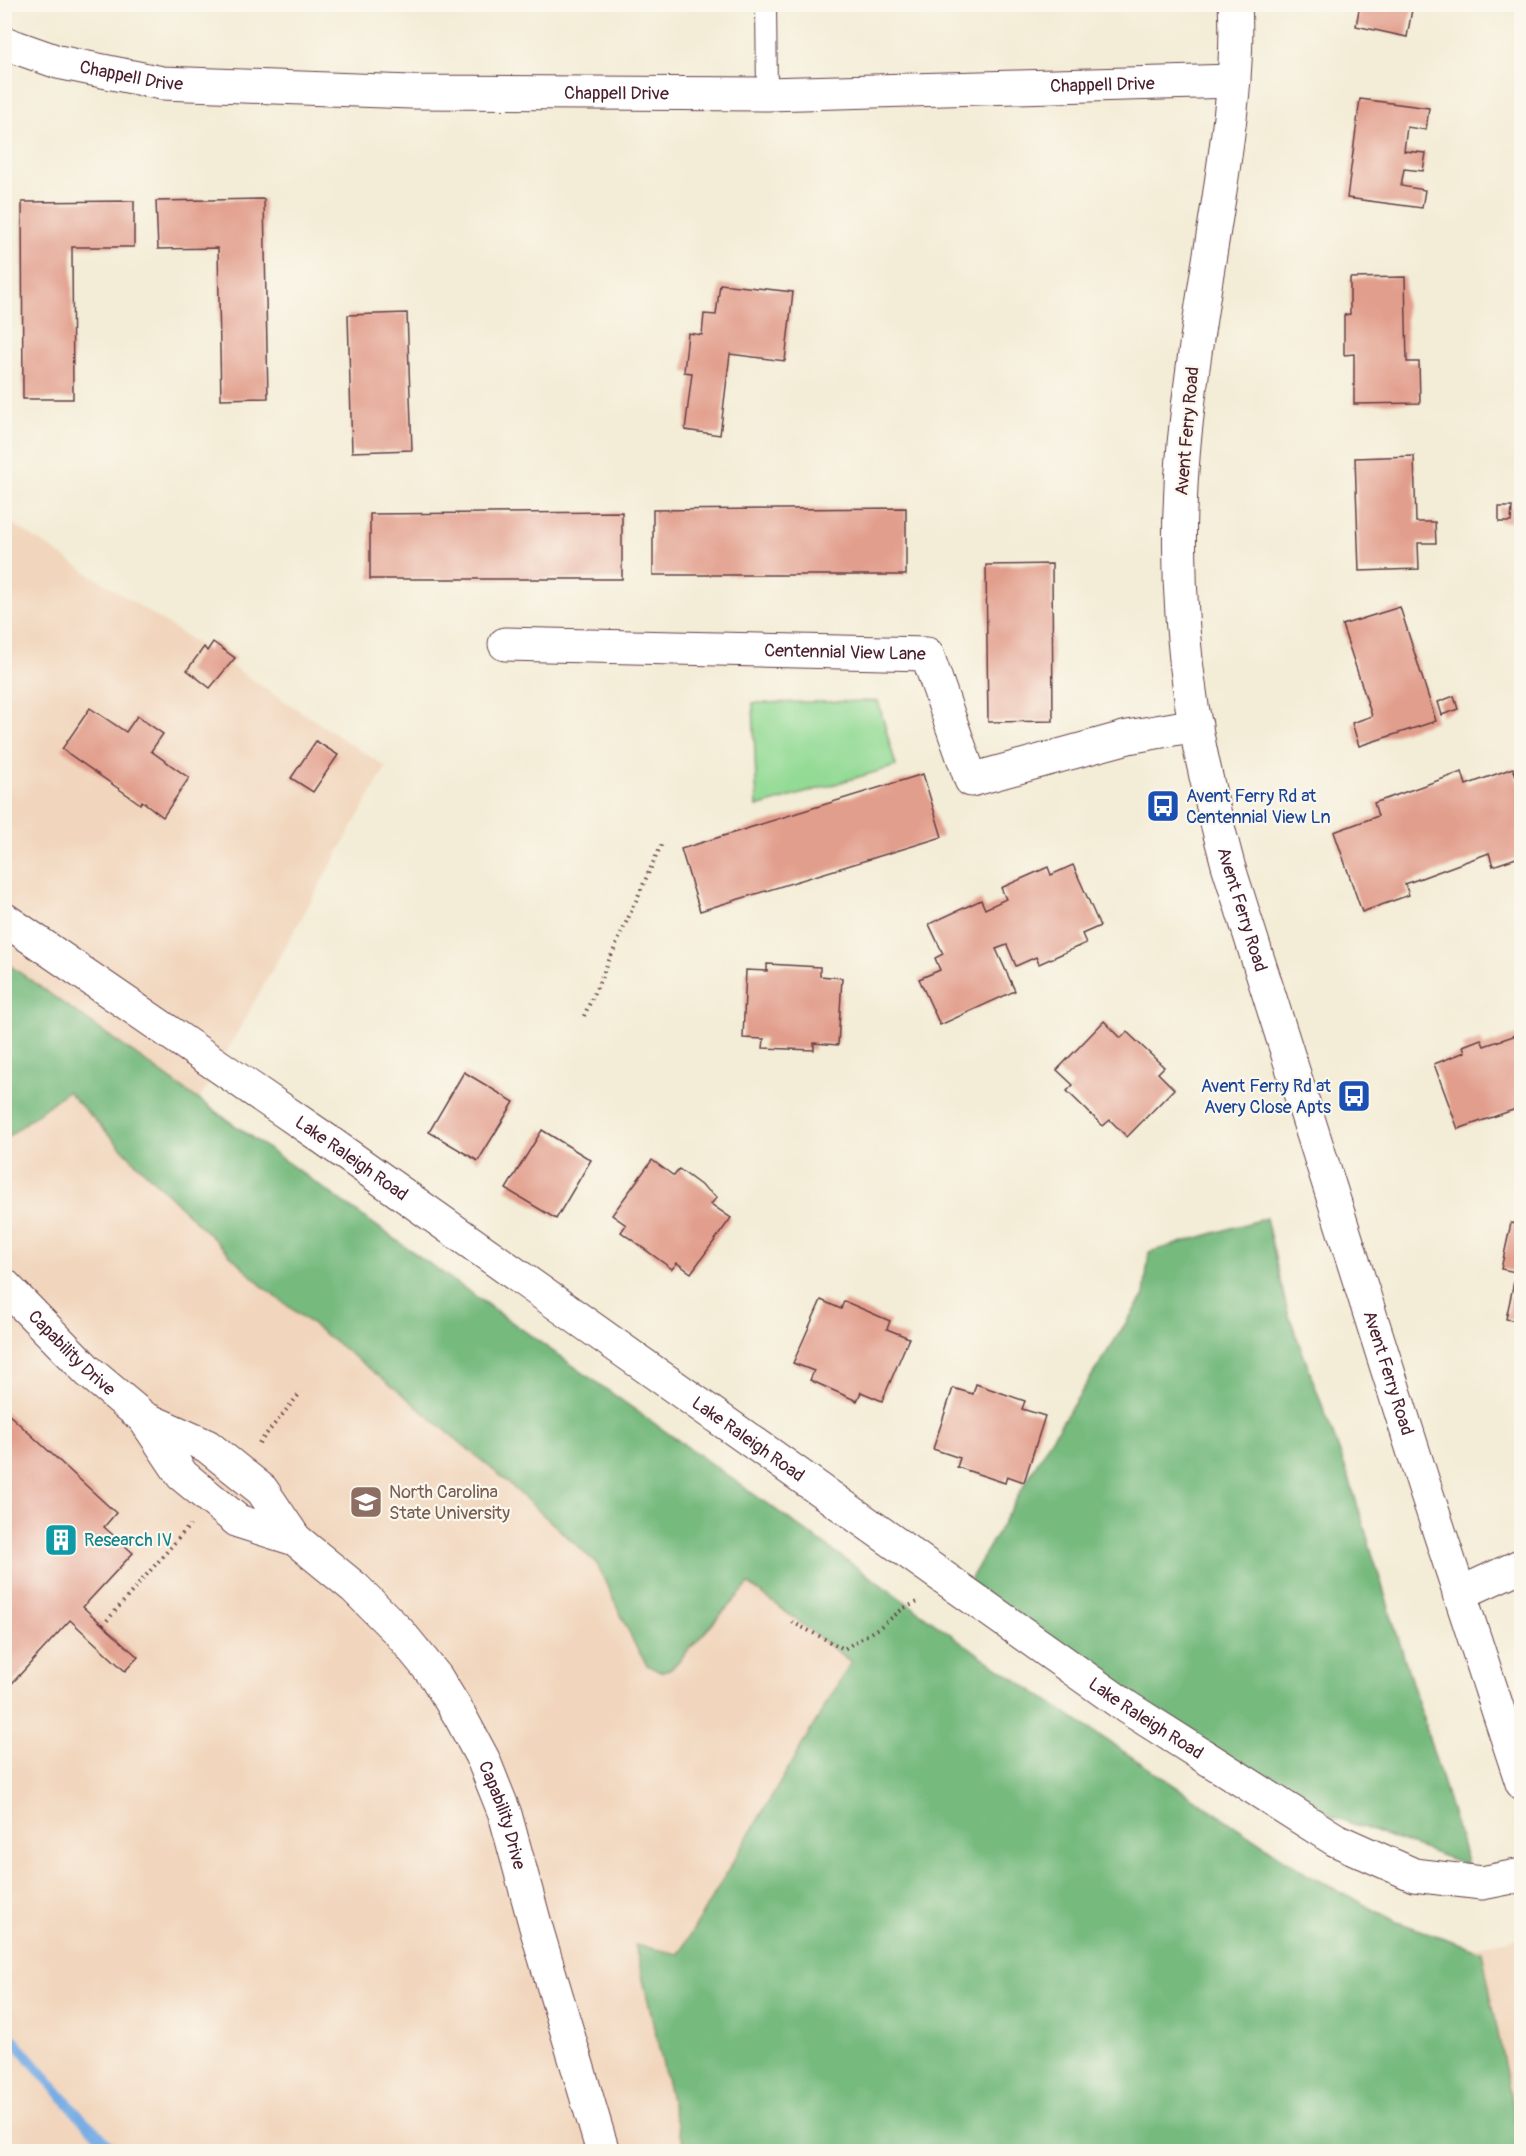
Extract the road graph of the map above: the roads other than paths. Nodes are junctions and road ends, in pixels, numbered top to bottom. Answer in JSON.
{"nodes":[{"id":1,"x":766,"y":4,"type":"edge"},
{"id":2,"x":1235,"y":4,"type":"edge"},
{"id":3,"x":4,"y":43,"type":"edge"},
{"id":4,"x":1234,"y":81,"type":"junction"},
{"id":5,"x":767,"y":94,"type":"junction"},
{"id":6,"x":505,"y":644,"type":"dead end"},
{"id":7,"x":1196,"y":725,"type":"junction"},
{"id":8,"x":4,"y":919,"type":"edge"},
{"id":9,"x":4,"y":1285,"type":"edge"},
{"id":10,"x":1521,"y":1565,"type":"edge"},
{"id":11,"x":1459,"y":1594,"type":"junction"},
{"id":12,"x":1521,"y":1782,"type":"edge"},
{"id":13,"x":1521,"y":1875,"type":"edge"},
{"id":14,"x":603,"y":2151,"type":"edge"}],
"edges":[{"from":1,"to":5,"type":"lane"},
{"from":2,"to":4,"type":"street","name":"Avent Ferry Road"},
{"from":3,"to":5,"type":"street","name":"Chappell Drive"},
{"from":4,"to":5,"type":"street","name":"Chappell Drive"},
{"from":4,"to":7,"type":"street","name":"Avent Ferry Road"},
{"from":6,"to":7,"type":"street","name":"Centennial View Lane"},
{"from":7,"to":11,"type":"street","name":"Avent Ferry Road"},
{"from":8,"to":13,"type":"street","name":"Lake Raleigh Road"},
{"from":9,"to":14,"type":"street","name":"Capability Drive"},
{"from":10,"to":11,"type":"street"},
{"from":11,"to":12,"type":"street","name":"Avent Ferry Road"}]}
